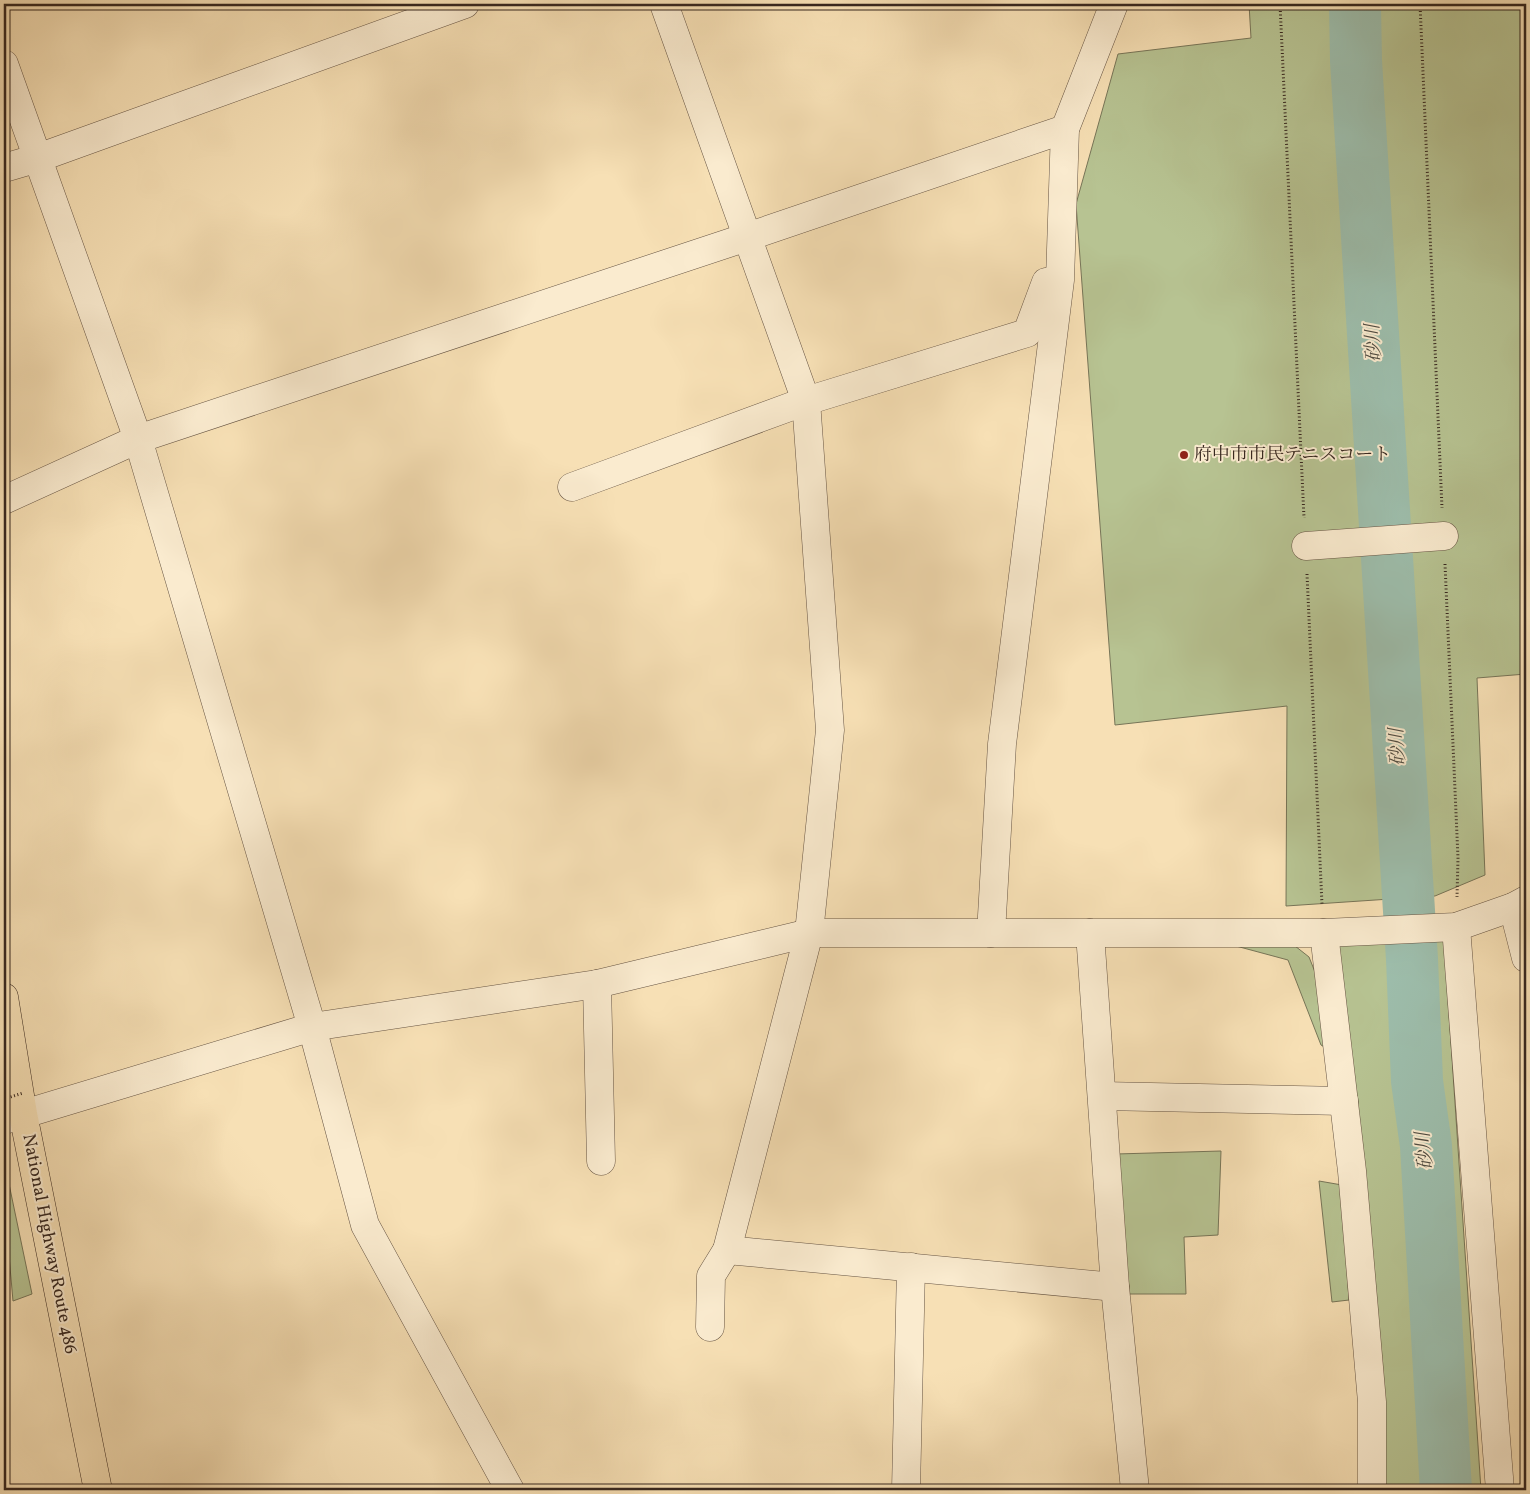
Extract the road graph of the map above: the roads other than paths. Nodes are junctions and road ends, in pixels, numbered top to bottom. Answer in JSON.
{"nodes":[{"id":1,"x":465,"y":4,"type":"edge"},
{"id":2,"x":664,"y":4,"type":"edge"},
{"id":3,"x":1114,"y":4,"type":"edge"},
{"id":4,"x":4,"y":64,"type":"edge"},
{"id":5,"x":1065,"y":129,"type":"junction"},
{"id":6,"x":38,"y":158,"type":"junction"},
{"id":7,"x":4,"y":168,"type":"edge"},
{"id":8,"x":747,"y":237,"type":"junction"},
{"id":9,"x":1060,"y":280,"type":"junction"},
{"id":10,"x":806,"y":401,"type":"junction"},
{"id":11,"x":138,"y":439,"type":"junction"},
{"id":12,"x":572,"y":487,"type":"dead end"},
{"id":13,"x":4,"y":500,"type":"edge"},
{"id":14,"x":1444,"y":536,"type":"road end"},
{"id":15,"x":1306,"y":546,"type":"road end"},
{"id":16,"x":1520,"y":904,"type":"edge"},
{"id":17,"x":1456,"y":927,"type":"junction"},
{"id":18,"x":809,"y":933,"type":"junction"},
{"id":19,"x":991,"y":933,"type":"junction"},
{"id":20,"x":1090,"y":933,"type":"junction"},
{"id":21,"x":1324,"y":933,"type":"junction"},
{"id":22,"x":1526,"y":958,"type":"edge"},
{"id":23,"x":597,"y":984,"type":"junction"},
{"id":24,"x":4,"y":997,"type":"edge"},
{"id":25,"x":312,"y":1027,"type":"junction"},
{"id":26,"x":1102,"y":1096,"type":"junction"},
{"id":27,"x":1344,"y":1101,"type":"junction"},
{"id":28,"x":13,"y":1107,"type":"edge"},
{"id":29,"x":601,"y":1161,"type":"dead end"},
{"id":30,"x":727,"y":1250,"type":"junction"},
{"id":31,"x":911,"y":1268,"type":"junction"},
{"id":32,"x":1115,"y":1287,"type":"junction"},
{"id":33,"x":710,"y":1327,"type":"dead end"},
{"id":34,"x":98,"y":1490,"type":"edge"},
{"id":35,"x":510,"y":1490,"type":"edge"},
{"id":36,"x":906,"y":1490,"type":"edge"},
{"id":37,"x":1135,"y":1490,"type":"edge"},
{"id":38,"x":1372,"y":1490,"type":"edge"},
{"id":39,"x":1500,"y":1490,"type":"edge"}],
"edges":[{"from":1,"to":6,"type":"street"},
{"from":2,"to":8,"type":"street"},
{"from":3,"to":5,"type":"street"},
{"from":4,"to":6,"type":"street"},
{"from":5,"to":8,"type":"street"},
{"from":5,"to":9,"type":"street"},
{"from":6,"to":7,"type":"street"},
{"from":6,"to":11,"type":"street"},
{"from":8,"to":10,"type":"street"},
{"from":8,"to":11,"type":"street"},
{"from":9,"to":10,"type":"street"},
{"from":9,"to":19,"type":"street"},
{"from":10,"to":12,"type":"street"},
{"from":10,"to":18,"type":"street"},
{"from":11,"to":13,"type":"street"},
{"from":11,"to":25,"type":"street"},
{"from":14,"to":15,"type":"street"},
{"from":16,"to":17,"type":"street"},
{"from":16,"to":22,"type":"street"},
{"from":17,"to":21,"type":"street"},
{"from":17,"to":39,"type":"street"},
{"from":18,"to":19,"type":"street"},
{"from":18,"to":23,"type":"street"},
{"from":18,"to":30,"type":"street"},
{"from":19,"to":20,"type":"street"},
{"from":20,"to":21,"type":"street"},
{"from":20,"to":26,"type":"street"},
{"from":21,"to":27,"type":"street"},
{"from":23,"to":25,"type":"street"},
{"from":23,"to":29,"type":"street"},
{"from":24,"to":28,"type":"highway","name":"National Highway Route 486"},
{"from":25,"to":28,"type":"street"},
{"from":25,"to":35,"type":"street"},
{"from":26,"to":27,"type":"street"},
{"from":26,"to":32,"type":"street"},
{"from":27,"to":38,"type":"street"},
{"from":28,"to":34,"type":"highway","name":"National Highway Route 486"},
{"from":30,"to":31,"type":"street"},
{"from":30,"to":33,"type":"street"},
{"from":31,"to":32,"type":"street"},
{"from":31,"to":36,"type":"street"},
{"from":32,"to":37,"type":"street"}]}
